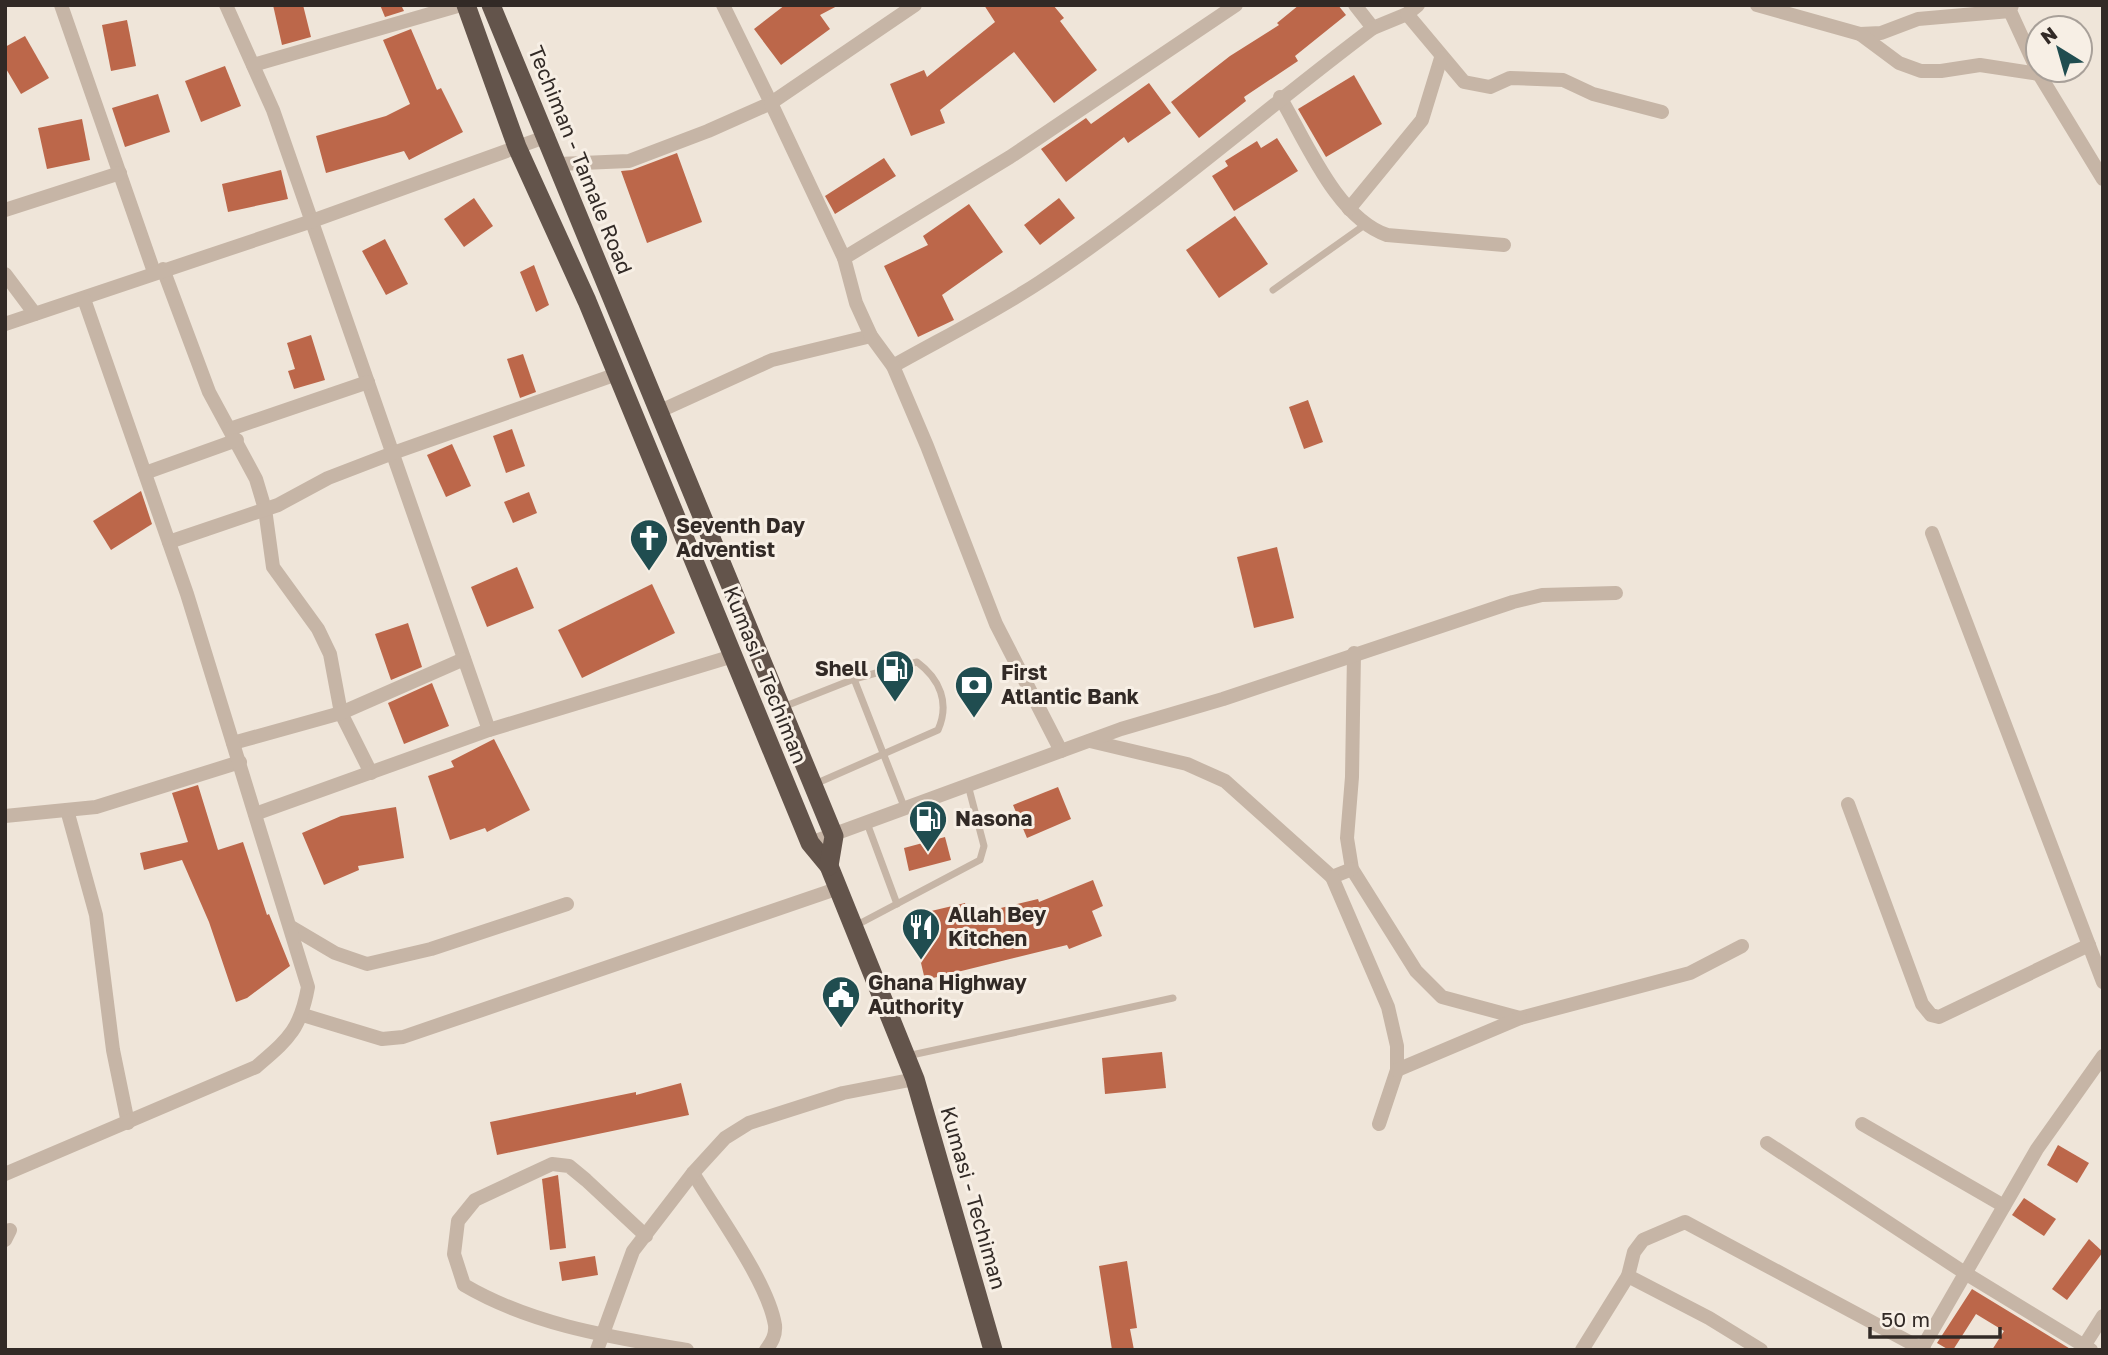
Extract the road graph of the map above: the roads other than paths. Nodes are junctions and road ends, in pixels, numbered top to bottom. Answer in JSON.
{"nodes":[{"id":1,"x":61,"y":5,"type":"edge"},
{"id":2,"x":226,"y":5,"type":"edge"},
{"id":3,"x":463,"y":5,"type":"edge"},
{"id":4,"x":491,"y":5,"type":"edge"},
{"id":5,"x":723,"y":5,"type":"edge"},
{"id":6,"x":915,"y":5,"type":"edge"},
{"id":7,"x":1236,"y":5,"type":"edge"},
{"id":8,"x":1355,"y":5,"type":"edge"},
{"id":9,"x":1757,"y":5,"type":"edge"},
{"id":10,"x":2011,"y":8,"type":"edge"},
{"id":11,"x":1413,"y":9,"type":"edge"},
{"id":12,"x":1373,"y":28,"type":"junction"},
{"id":13,"x":1860,"y":34,"type":"junction"},
{"id":14,"x":2024,"y":39,"type":"edge"},
{"id":15,"x":1441,"y":58,"type":"junction"},
{"id":16,"x":253,"y":65,"type":"junction"},
{"id":17,"x":2024,"y":72,"type":"edge"},
{"id":18,"x":2045,"y":84,"type":"edge"},
{"id":19,"x":1280,"y":97,"type":"junction"},
{"id":20,"x":771,"y":103,"type":"junction"},
{"id":21,"x":1662,"y":112,"type":"dead end"},
{"id":22,"x":548,"y":136,"type":"junction"},
{"id":23,"x":517,"y":147,"type":"junction"},
{"id":24,"x":559,"y":164,"type":"junction"},
{"id":25,"x":120,"y":173,"type":"junction"},
{"id":26,"x":2103,"y":179,"type":"edge"},
{"id":27,"x":1349,"y":209,"type":"junction"},
{"id":28,"x":5,"y":210,"type":"edge"},
{"id":29,"x":312,"y":221,"type":"junction"},
{"id":30,"x":1366,"y":225,"type":"junction"},
{"id":31,"x":1504,"y":245,"type":"dead end"},
{"id":32,"x":844,"y":258,"type":"junction"},
{"id":33,"x":158,"y":270,"type":"junction"},
{"id":34,"x":5,"y":274,"type":"edge"},
{"id":35,"x":1273,"y":290,"type":"dead end"},
{"id":36,"x":85,"y":299,"type":"junction"},
{"id":37,"x":34,"y":314,"type":"junction"},
{"id":38,"x":5,"y":324,"type":"edge"},
{"id":39,"x":626,"y":333,"type":"joint"},
{"id":40,"x":871,"y":336,"type":"junction"},
{"id":41,"x":892,"y":366,"type":"junction"},
{"id":42,"x":617,"y":374,"type":"junction"},
{"id":43,"x":368,"y":382,"type":"junction"},
{"id":44,"x":660,"y":411,"type":"junction"},
{"id":45,"x":233,"y":434,"type":"junction"},
{"id":46,"x":393,"y":453,"type":"junction"},
{"id":47,"x":145,"y":473,"type":"junction"},
{"id":48,"x":265,"y":509,"type":"junction"},
{"id":49,"x":1932,"y":533,"type":"dead end"},
{"id":50,"x":169,"y":542,"type":"junction"},
{"id":51,"x":1616,"y":593,"type":"dead end"},
{"id":52,"x":1354,"y":653,"type":"junction"},
{"id":53,"x":733,"y":656,"type":"junction"},
{"id":54,"x":464,"y":659,"type":"junction"},
{"id":55,"x":854,"y":679,"type":"junction"},
{"id":56,"x":779,"y":708,"type":"junction"},
{"id":57,"x":341,"y":713,"type":"junction"},
{"id":58,"x":489,"y":730,"type":"junction"},
{"id":59,"x":1089,"y":741,"type":"junction"},
{"id":60,"x":233,"y":743,"type":"junction"},
{"id":61,"x":1061,"y":751,"type":"junction"},
{"id":62,"x":884,"y":755,"type":"junction"},
{"id":63,"x":240,"y":762,"type":"junction"},
{"id":64,"x":371,"y":773,"type":"junction"},
{"id":65,"x":812,"y":785,"type":"junction"},
{"id":66,"x":968,"y":785,"type":"junction"},
{"id":67,"x":1848,"y":804,"type":"dead end"},
{"id":68,"x":905,"y":809,"type":"junction"},
{"id":69,"x":67,"y":810,"type":"junction"},
{"id":70,"x":255,"y":814,"type":"junction"},
{"id":71,"x":5,"y":816,"type":"edge"},
{"id":72,"x":867,"y":823,"type":"junction"},
{"id":73,"x":834,"y":836,"type":"junction"},
{"id":74,"x":810,"y":843,"type":"junction"},
{"id":75,"x":829,"y":866,"type":"junction"},
{"id":76,"x":1352,"y":869,"type":"junction"},
{"id":77,"x":1332,"y":877,"type":"junction"},
{"id":78,"x":839,"y":888,"type":"junction"},
{"id":79,"x":567,"y":904,"type":"dead end"},
{"id":80,"x":897,"y":904,"type":"junction"},
{"id":81,"x":854,"y":926,"type":"junction"},
{"id":82,"x":291,"y":927,"type":"junction"},
{"id":83,"x":2089,"y":945,"type":"junction"},
{"id":84,"x":1742,"y":946,"type":"dead end"},
{"id":85,"x":2103,"y":982,"type":"edge"},
{"id":86,"x":1173,"y":998,"type":"dead end"},
{"id":87,"x":303,"y":1015,"type":"junction"},
{"id":88,"x":1520,"y":1018,"type":"junction"},
{"id":89,"x":906,"y":1056,"type":"junction"},
{"id":90,"x":2103,"y":1056,"type":"edge"},
{"id":91,"x":1397,"y":1070,"type":"junction"},
{"id":92,"x":915,"y":1079,"type":"junction"},
{"id":93,"x":128,"y":1124,"type":"junction"},
{"id":94,"x":1379,"y":1124,"type":"dead end"},
{"id":95,"x":1862,"y":1124,"type":"dead end"},
{"id":96,"x":1768,"y":1143,"type":"dead end"},
{"id":97,"x":693,"y":1173,"type":"junction"},
{"id":98,"x":5,"y":1174,"type":"edge"},
{"id":99,"x":2004,"y":1206,"type":"junction"},
{"id":100,"x":646,"y":1236,"type":"junction"},
{"id":101,"x":1965,"y":1273,"type":"junction"},
{"id":102,"x":1628,"y":1276,"type":"junction"},
{"id":103,"x":2103,"y":1317,"type":"edge"},
{"id":104,"x":603,"y":1335,"type":"junction"},
{"id":105,"x":1586,"y":1348,"type":"edge"},
{"id":106,"x":2088,"y":1348,"type":"edge"},
{"id":107,"x":1922,"y":1349,"type":"edge"},
{"id":108,"x":597,"y":1350,"type":"edge"},
{"id":109,"x":687,"y":1350,"type":"edge"},
{"id":110,"x":766,"y":1350,"type":"edge"},
{"id":111,"x":993,"y":1350,"type":"edge"},
{"id":112,"x":1761,"y":1350,"type":"edge"}],
"edges":[{"from":1,"to":25,"type":"street"},
{"from":2,"to":16,"type":"street"},
{"from":3,"to":16,"type":"street"},
{"from":3,"to":23,"type":"highway"},
{"from":4,"to":22,"type":"highway","name":"Techiman - Tamale Road"},
{"from":5,"to":20,"type":"street"},
{"from":6,"to":20,"type":"street"},
{"from":7,"to":32,"type":"street"},
{"from":8,"to":12,"type":"street"},
{"from":9,"to":13,"type":"street"},
{"from":10,"to":13,"type":"street"},
{"from":10,"to":14,"type":"street"},
{"from":11,"to":12,"type":"street"},
{"from":11,"to":15,"type":"street"},
{"from":12,"to":19,"type":"street"},
{"from":13,"to":17,"type":"street"},
{"from":15,"to":21,"type":"street"},
{"from":15,"to":27,"type":"street"},
{"from":16,"to":29,"type":"street"},
{"from":18,"to":26,"type":"street"},
{"from":19,"to":27,"type":"street"},
{"from":19,"to":41,"type":"street"},
{"from":20,"to":24,"type":"street"},
{"from":20,"to":32,"type":"street"},
{"from":22,"to":23,"type":"street"},
{"from":22,"to":24,"type":"highway","name":"Techiman - Tamale Road"},
{"from":23,"to":29,"type":"street"},
{"from":23,"to":42,"type":"highway","name":"Kumasi - Techiman"},
{"from":24,"to":39,"type":"highway","name":"Techiman - Tamale Road"},
{"from":25,"to":28,"type":"street"},
{"from":25,"to":33,"type":"street"},
{"from":27,"to":30,"type":"street"},
{"from":29,"to":33,"type":"street"},
{"from":29,"to":43,"type":"street"},
{"from":30,"to":31,"type":"street"},
{"from":30,"to":35,"type":"lane"},
{"from":32,"to":40,"type":"street"},
{"from":33,"to":36,"type":"street"},
{"from":33,"to":45,"type":"street"},
{"from":34,"to":37,"type":"street"},
{"from":36,"to":37,"type":"street"},
{"from":36,"to":47,"type":"street"},
{"from":37,"to":38,"type":"street"},
{"from":39,"to":44,"type":"highway","name":"Kumasi - Techiman"},
{"from":40,"to":41,"type":"street"},
{"from":40,"to":44,"type":"street"},
{"from":41,"to":61,"type":"street"},
{"from":42,"to":46,"type":"street"},
{"from":42,"to":53,"type":"highway","name":"Kumasi - Techiman"},
{"from":43,"to":45,"type":"street"},
{"from":43,"to":46,"type":"street"},
{"from":44,"to":56,"type":"highway","name":"Kumasi - Techiman"},
{"from":45,"to":47,"type":"street"},
{"from":45,"to":48,"type":"street"},
{"from":46,"to":48,"type":"street"},
{"from":46,"to":54,"type":"street"},
{"from":47,"to":50,"type":"street"},
{"from":48,"to":50,"type":"street"},
{"from":48,"to":57,"type":"street"},
{"from":49,"to":83,"type":"street"},
{"from":50,"to":60,"type":"street"},
{"from":51,"to":52,"type":"street"},
{"from":52,"to":59,"type":"street"},
{"from":52,"to":76,"type":"street"},
{"from":53,"to":58,"type":"street"},
{"from":53,"to":74,"type":"highway","name":"Kumasi - Techiman"},
{"from":54,"to":57,"type":"street"},
{"from":54,"to":58,"type":"street"},
{"from":55,"to":56,"type":"lane"},
{"from":55,"to":62,"type":"lane"},
{"from":55,"to":62,"type":"lane"},
{"from":56,"to":65,"type":"highway","name":"Kumasi - Techiman"},
{"from":57,"to":60,"type":"street"},
{"from":57,"to":64,"type":"street"},
{"from":58,"to":64,"type":"street"},
{"from":59,"to":61,"type":"street"},
{"from":59,"to":77,"type":"street"},
{"from":60,"to":63,"type":"street"},
{"from":61,"to":66,"type":"street"},
{"from":62,"to":65,"type":"lane"},
{"from":62,"to":68,"type":"lane"},
{"from":63,"to":69,"type":"street"},
{"from":63,"to":70,"type":"street"},
{"from":64,"to":70,"type":"street"},
{"from":65,"to":73,"type":"highway","name":"Kumasi - Techiman"},
{"from":66,"to":68,"type":"street"},
{"from":66,"to":80,"type":"lane"},
{"from":67,"to":83,"type":"street"},
{"from":68,"to":72,"type":"street"},
{"from":69,"to":71,"type":"street"},
{"from":69,"to":93,"type":"street"},
{"from":70,"to":82,"type":"street"},
{"from":72,"to":73,"type":"street"},
{"from":72,"to":80,"type":"lane"},
{"from":73,"to":74,"type":"street"},
{"from":73,"to":75,"type":"highway"},
{"from":74,"to":75,"type":"highway","name":"Kumasi - Techiman"},
{"from":75,"to":78,"type":"highway","name":"Kumasi - Techiman"},
{"from":76,"to":77,"type":"street"},
{"from":76,"to":88,"type":"street"},
{"from":77,"to":91,"type":"street"},
{"from":78,"to":81,"type":"highway","name":"Kumasi - Techiman"},
{"from":78,"to":87,"type":"street"},
{"from":79,"to":82,"type":"street"},
{"from":80,"to":81,"type":"lane"},
{"from":81,"to":89,"type":"highway","name":"Kumasi - Techiman"},
{"from":82,"to":87,"type":"street"},
{"from":83,"to":85,"type":"street"},
{"from":84,"to":88,"type":"street"},
{"from":86,"to":89,"type":"lane"},
{"from":87,"to":93,"type":"street"},
{"from":88,"to":91,"type":"street"},
{"from":89,"to":92,"type":"highway","name":"Kumasi - Techiman"},
{"from":90,"to":99,"type":"street"},
{"from":91,"to":94,"type":"street"},
{"from":92,"to":97,"type":"street"},
{"from":92,"to":111,"type":"highway","name":"Kumasi - Techiman"},
{"from":93,"to":98,"type":"street"},
{"from":95,"to":99,"type":"street"},
{"from":96,"to":101,"type":"street"},
{"from":97,"to":100,"type":"street"},
{"from":97,"to":110,"type":"street"},
{"from":99,"to":101,"type":"street"},
{"from":100,"to":104,"type":"street"},
{"from":100,"to":104,"type":"street"},
{"from":101,"to":106,"type":"street"},
{"from":101,"to":107,"type":"street"},
{"from":102,"to":105,"type":"street"},
{"from":102,"to":107,"type":"street"},
{"from":102,"to":112,"type":"street"},
{"from":103,"to":106,"type":"street"},
{"from":104,"to":108,"type":"street"},
{"from":104,"to":109,"type":"street"}]}
